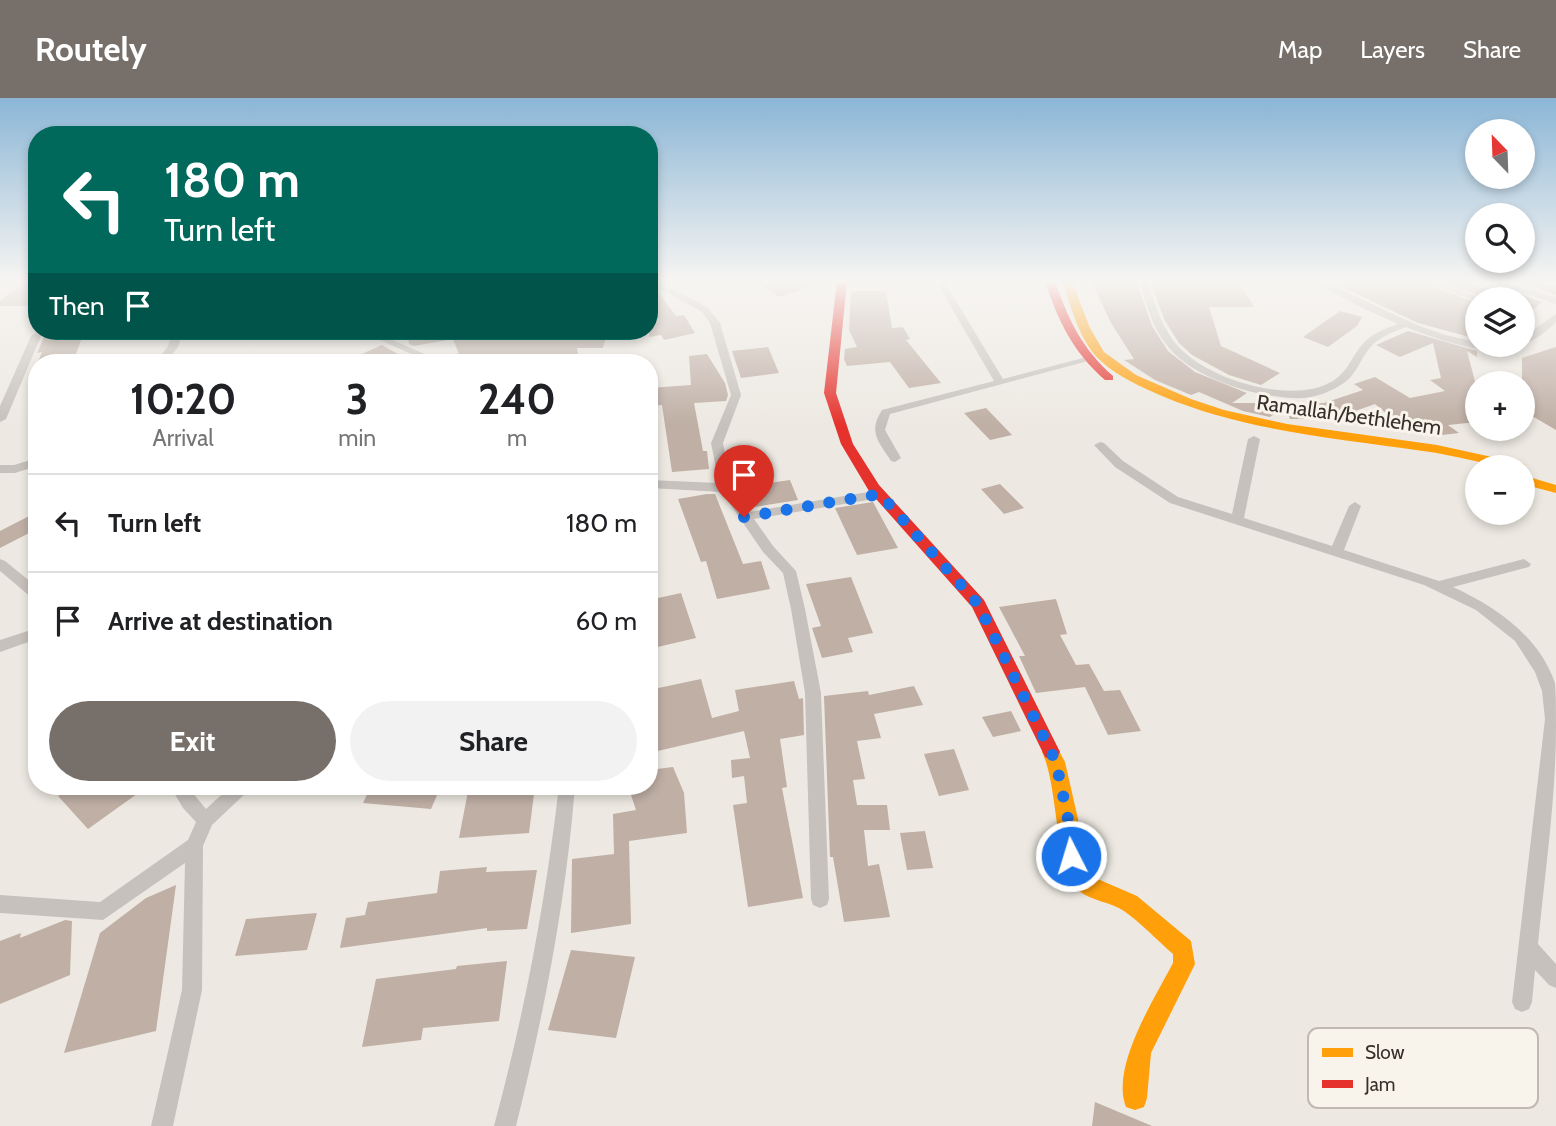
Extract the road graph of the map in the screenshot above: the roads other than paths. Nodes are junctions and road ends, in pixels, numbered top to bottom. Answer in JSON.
{"nodes":[{"id":1,"x":717,"y":329,"type":"edge"},
{"id":2,"x":837,"y":329,"type":"edge"},
{"id":3,"x":968,"y":329,"type":"edge"},
{"id":4,"x":1064,"y":329,"type":"edge"},
{"id":5,"x":1084,"y":329,"type":"edge"},
{"id":6,"x":1162,"y":329,"type":"edge"},
{"id":7,"x":1396,"y":329,"type":"edge"},
{"id":8,"x":1422,"y":329,"type":"edge"},
{"id":9,"x":386,"y":340,"type":"edge"},
{"id":10,"x":1465,"y":344,"type":"edge"},
{"id":11,"x":28,"y":354,"type":"edge"},
{"id":12,"x":419,"y":354,"type":"edge"},
{"id":13,"x":1087,"y":360,"type":"junction"},
{"id":14,"x":1000,"y":382,"type":"junction"},
{"id":15,"x":0,"y":419,"type":"edge"},
{"id":16,"x":1254,"y":439,"type":"junction"},
{"id":17,"x":1100,"y":445,"type":"dead end"},
{"id":18,"x":1476,"y":455,"type":"edge"},
{"id":19,"x":895,"y":458,"type":"dead end"},
{"id":20,"x":28,"y":465,"type":"edge"},
{"id":21,"x":1465,"y":466,"type":"edge"},
{"id":22,"x":0,"y":469,"type":"edge"},
{"id":23,"x":1535,"y":472,"type":"edge"},
{"id":24,"x":1556,"y":478,"type":"edge"},
{"id":25,"x":1535,"y":483,"type":"edge"},
{"id":26,"x":658,"y":485,"type":"edge"},
{"id":27,"x":726,"y":489,"type":"junction"},
{"id":28,"x":1556,"y":489,"type":"edge"},
{"id":29,"x":880,"y":494,"type":"junction"},
{"id":30,"x":1355,"y":506,"type":"dead end"},
{"id":31,"x":744,"y":517,"type":"junction"},
{"id":32,"x":1237,"y":522,"type":"junction"},
{"id":33,"x":1336,"y":553,"type":"junction"},
{"id":34,"x":0,"y":564,"type":"edge"},
{"id":35,"x":1524,"y":564,"type":"dead end"},
{"id":36,"x":1439,"y":586,"type":"junction"},
{"id":37,"x":28,"y":587,"type":"edge"},
{"id":38,"x":28,"y":636,"type":"edge"},
{"id":39,"x":0,"y":646,"type":"edge"},
{"id":40,"x":184,"y":795,"type":"edge"},
{"id":41,"x":232,"y":795,"type":"edge"},
{"id":42,"x":566,"y":795,"type":"edge"},
{"id":43,"x":1550,"y":816,"type":"edge"},
{"id":44,"x":206,"y":820,"type":"junction"},
{"id":45,"x":194,"y":846,"type":"junction"},
{"id":46,"x":820,"y":899,"type":"dead end"},
{"id":47,"x":0,"y":904,"type":"edge"},
{"id":48,"x":1528,"y":948,"type":"junction"},
{"id":49,"x":1556,"y":978,"type":"edge"},
{"id":50,"x":1522,"y":1002,"type":"dead end"},
{"id":51,"x":1135,"y":1098,"type":"dead end"},
{"id":52,"x":163,"y":1126,"type":"edge"},
{"id":53,"x":505,"y":1126,"type":"edge"}],
"edges":[{"from":1,"to":27,"type":"street"},
{"from":2,"to":29,"type":"main road"},
{"from":3,"to":14,"type":"street"},
{"from":4,"to":13,"type":"main road","name":"Ramallah/bethlehem"},
{"from":5,"to":18,"type":"main road","name":"Ramallah/bethlehem"},
{"from":6,"to":7,"type":"street"},
{"from":8,"to":10,"type":"street"},
{"from":9,"to":12,"type":"street"},
{"from":11,"to":15,"type":"street"},
{"from":13,"to":14,"type":"street"},
{"from":13,"to":16,"type":"main road","name":"Ramallah/bethlehem"},
{"from":14,"to":19,"type":"street"},
{"from":16,"to":21,"type":"main road","name":"Ramallah/bethlehem"},
{"from":16,"to":32,"type":"street"},
{"from":17,"to":32,"type":"street"},
{"from":20,"to":22,"type":"street"},
{"from":23,"to":24,"type":"main road","name":"Ramallah/bethlehem"},
{"from":25,"to":28,"type":"main road"},
{"from":26,"to":27,"type":"street"},
{"from":27,"to":31,"type":"street"},
{"from":29,"to":31,"type":"street"},
{"from":29,"to":51,"type":"main road"},
{"from":30,"to":33,"type":"street"},
{"from":31,"to":46,"type":"street"},
{"from":32,"to":33,"type":"street"},
{"from":33,"to":36,"type":"street"},
{"from":34,"to":37,"type":"street"},
{"from":35,"to":36,"type":"street"},
{"from":36,"to":43,"type":"street"},
{"from":38,"to":39,"type":"street"},
{"from":40,"to":44,"type":"street"},
{"from":41,"to":44,"type":"street"},
{"from":42,"to":53,"type":"street"},
{"from":43,"to":48,"type":"street"},
{"from":44,"to":45,"type":"street"},
{"from":45,"to":47,"type":"street"},
{"from":45,"to":52,"type":"street"},
{"from":48,"to":49,"type":"street"},
{"from":48,"to":50,"type":"street"}]}
